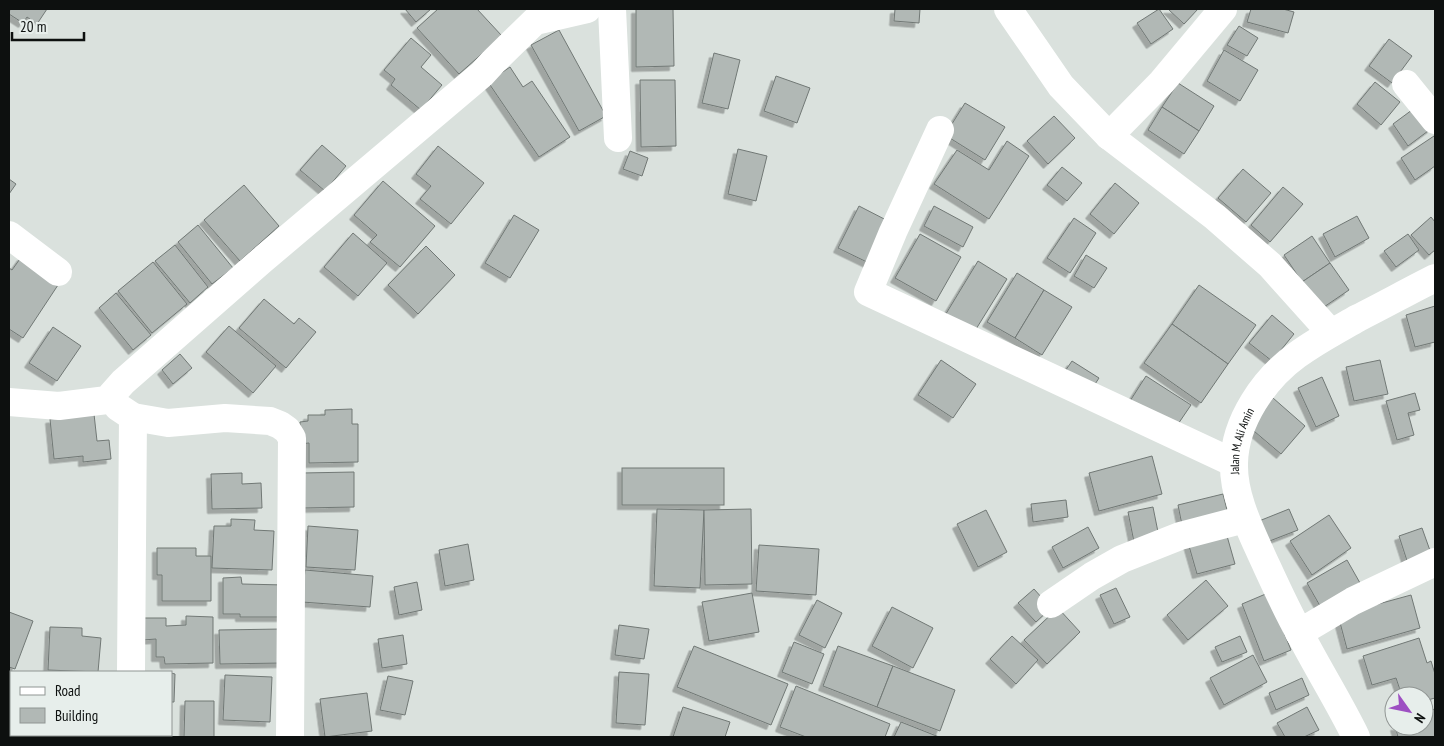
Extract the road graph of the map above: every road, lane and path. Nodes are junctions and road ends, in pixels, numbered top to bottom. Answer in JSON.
{"nodes":[{"id":1,"x":588,"y":9,"type":"edge"},
{"id":2,"x":612,"y":9,"type":"edge"},
{"id":3,"x":1008,"y":9,"type":"edge"},
{"id":4,"x":1223,"y":9,"type":"edge"},
{"id":5,"x":1406,"y":84,"type":"dead end"},
{"id":6,"x":1435,"y":120,"type":"edge"},
{"id":7,"x":940,"y":130,"type":"dead end"},
{"id":8,"x":1109,"y":136,"type":"junction"},
{"id":9,"x":618,"y":138,"type":"dead end"},
{"id":10,"x":9,"y":235,"type":"edge"},
{"id":11,"x":58,"y":272,"type":"dead end"},
{"id":12,"x":1435,"y":278,"type":"edge"},
{"id":13,"x":1331,"y":333,"type":"junction"},
{"id":14,"x":107,"y":400,"type":"junction"},
{"id":15,"x":9,"y":402,"type":"edge"},
{"id":16,"x":133,"y":417,"type":"junction"},
{"id":17,"x":1234,"y":463,"type":"junction"},
{"id":18,"x":1245,"y":519,"type":"junction"},
{"id":19,"x":1435,"y":562,"type":"edge"},
{"id":20,"x":1051,"y":604,"type":"dead end"},
{"id":21,"x":1299,"y":634,"type":"junction"},
{"id":22,"x":131,"y":671,"type":"edge"},
{"id":23,"x":290,"y":737,"type":"edge"},
{"id":24,"x":1356,"y":737,"type":"edge"}],
"edges":[{"from":1,"to":14,"type":"street"},
{"from":2,"to":9,"type":"street"},
{"from":3,"to":8,"type":"street"},
{"from":4,"to":8,"type":"street"},
{"from":5,"to":6,"type":"street"},
{"from":7,"to":17,"type":"street"},
{"from":8,"to":13,"type":"street"},
{"from":10,"to":11,"type":"street"},
{"from":12,"to":13,"type":"street","name":"Jalan M. Ali Amin"},
{"from":13,"to":17,"type":"street","name":"Jalan M. Ali Amin"},
{"from":14,"to":15,"type":"street"},
{"from":14,"to":16,"type":"street"},
{"from":16,"to":22,"type":"street"},
{"from":16,"to":23,"type":"street"},
{"from":17,"to":18,"type":"street","name":"Jalan M. Ali Amin"},
{"from":18,"to":20,"type":"street"},
{"from":18,"to":21,"type":"street","name":"Jalan M. Ali Amin"},
{"from":19,"to":21,"type":"street"},
{"from":21,"to":24,"type":"street","name":"Jalan M. Ali Amin"}]}
